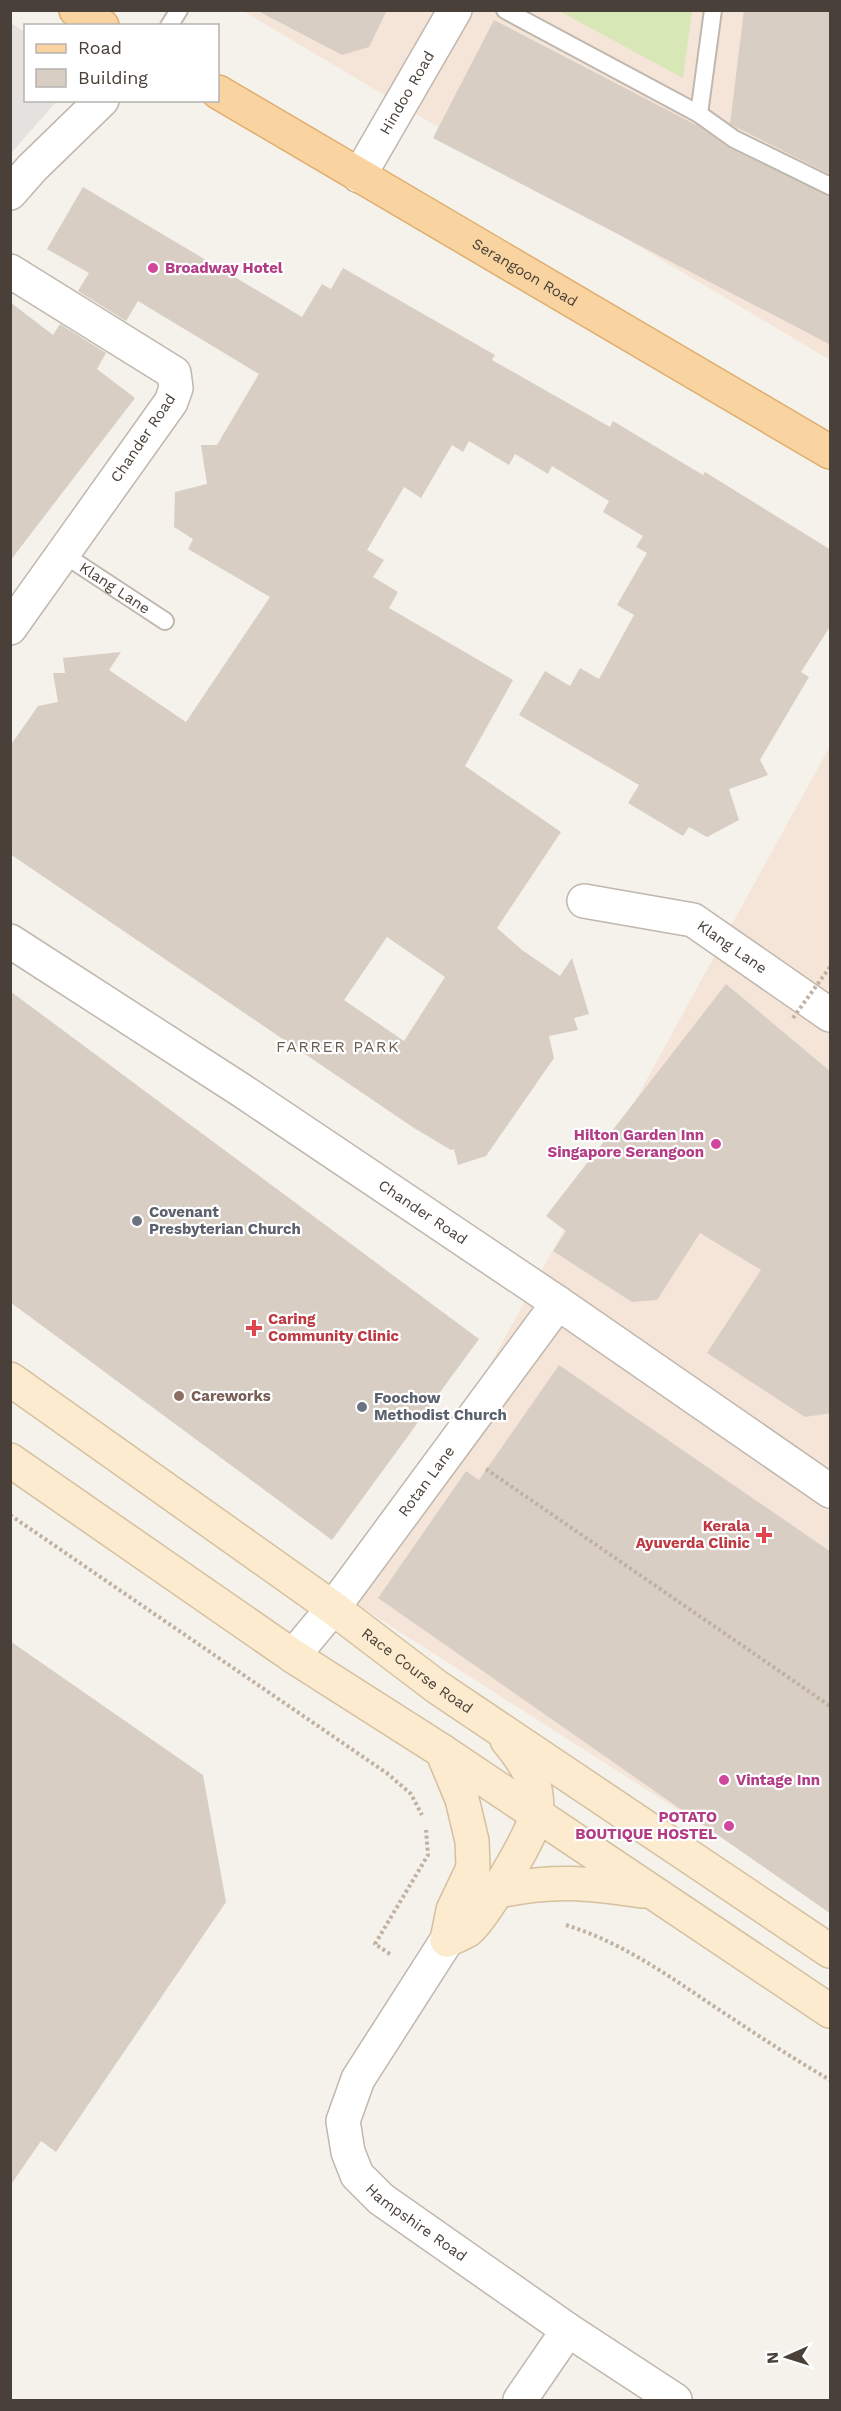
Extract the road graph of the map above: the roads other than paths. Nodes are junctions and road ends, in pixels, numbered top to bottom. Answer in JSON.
{"nodes":[{"id":1,"x":76,"y":10,"type":"edge"},
{"id":2,"x":179,"y":10,"type":"edge"},
{"id":3,"x":455,"y":10,"type":"edge"},
{"id":4,"x":505,"y":10,"type":"edge"},
{"id":5,"x":713,"y":10,"type":"edge"},
{"id":6,"x":99,"y":24,"type":"edge"},
{"id":7,"x":170,"y":24,"type":"edge"},
{"id":8,"x":219,"y":93,"type":"edge"},
{"id":9,"x":100,"y":102,"type":"edge"},
{"id":10,"x":699,"y":114,"type":"junction"},
{"id":11,"x":359,"y":176,"type":"junction"},
{"id":12,"x":831,"y":186,"type":"edge"},
{"id":13,"x":10,"y":193,"type":"edge"},
{"id":14,"x":10,"y":271,"type":"edge"},
{"id":15,"x":828,"y":444,"type":"edge"},
{"id":16,"x":63,"y":554,"type":"junction"},
{"id":17,"x":165,"y":621,"type":"dead end"},
{"id":18,"x":10,"y":628,"type":"edge"},
{"id":19,"x":584,"y":901,"type":"dead end"},
{"id":20,"x":10,"y":940,"type":"edge"},
{"id":21,"x":831,"y":1015,"type":"edge"},
{"id":22,"x":558,"y":1303,"type":"junction"},
{"id":23,"x":10,"y":1379,"type":"edge"},
{"id":24,"x":10,"y":1460,"type":"edge"},
{"id":25,"x":830,"y":1490,"type":"edge"},
{"id":26,"x":333,"y":1608,"type":"junction"},
{"id":27,"x":293,"y":1656,"type":"junction"},
{"id":28,"x":495,"y":1724,"type":"junction"},
{"id":29,"x":442,"y":1751,"type":"junction"},
{"id":30,"x":536,"y":1817,"type":"junction"},
{"id":31,"x":499,"y":1890,"type":"junction"},
{"id":32,"x":653,"y":1892,"type":"junction"},
{"id":33,"x":447,"y":1940,"type":"junction"},
{"id":34,"x":831,"y":1951,"type":"edge"},
{"id":35,"x":831,"y":2011,"type":"edge"},
{"id":36,"x":568,"y":2330,"type":"junction"},
{"id":37,"x":520,"y":2400,"type":"edge"},
{"id":38,"x":675,"y":2400,"type":"edge"}],
"edges":[{"from":1,"to":6,"type":"main road"},
{"from":2,"to":7,"type":"lane"},
{"from":3,"to":11,"type":"street","name":"Hindoo Road"},
{"from":4,"to":10,"type":"lane"},
{"from":5,"to":10,"type":"lane"},
{"from":8,"to":11,"type":"main road","name":"Serangoon Road"},
{"from":9,"to":13,"type":"street"},
{"from":10,"to":12,"type":"lane"},
{"from":11,"to":15,"type":"main road","name":"Serangoon Road"},
{"from":14,"to":16,"type":"street","name":"Chander Road"},
{"from":16,"to":17,"type":"lane","name":"Klang Lane"},
{"from":16,"to":18,"type":"street","name":"Chander Road"},
{"from":19,"to":21,"type":"street","name":"Klang Lane"},
{"from":20,"to":22,"type":"street","name":"Chander Road"},
{"from":22,"to":25,"type":"street","name":"Chander Road"},
{"from":22,"to":26,"type":"street","name":"Rotan Lane"},
{"from":23,"to":26,"type":"street","name":"Race Course Road"},
{"from":24,"to":27,"type":"street"},
{"from":26,"to":27,"type":"street","name":"Rotan Lane"},
{"from":26,"to":28,"type":"street","name":"Race Course Road"},
{"from":27,"to":29,"type":"street"},
{"from":28,"to":30,"type":"street"},
{"from":28,"to":34,"type":"street","name":"Race Course Road"},
{"from":29,"to":30,"type":"street"},
{"from":29,"to":33,"type":"street"},
{"from":30,"to":31,"type":"street"},
{"from":30,"to":32,"type":"street"},
{"from":31,"to":32,"type":"street"},
{"from":31,"to":33,"type":"street"},
{"from":32,"to":35,"type":"street"},
{"from":33,"to":36,"type":"street","name":"Hampshire Road"},
{"from":36,"to":37,"type":"street"},
{"from":36,"to":38,"type":"street","name":"Hampshire Road"}]}
